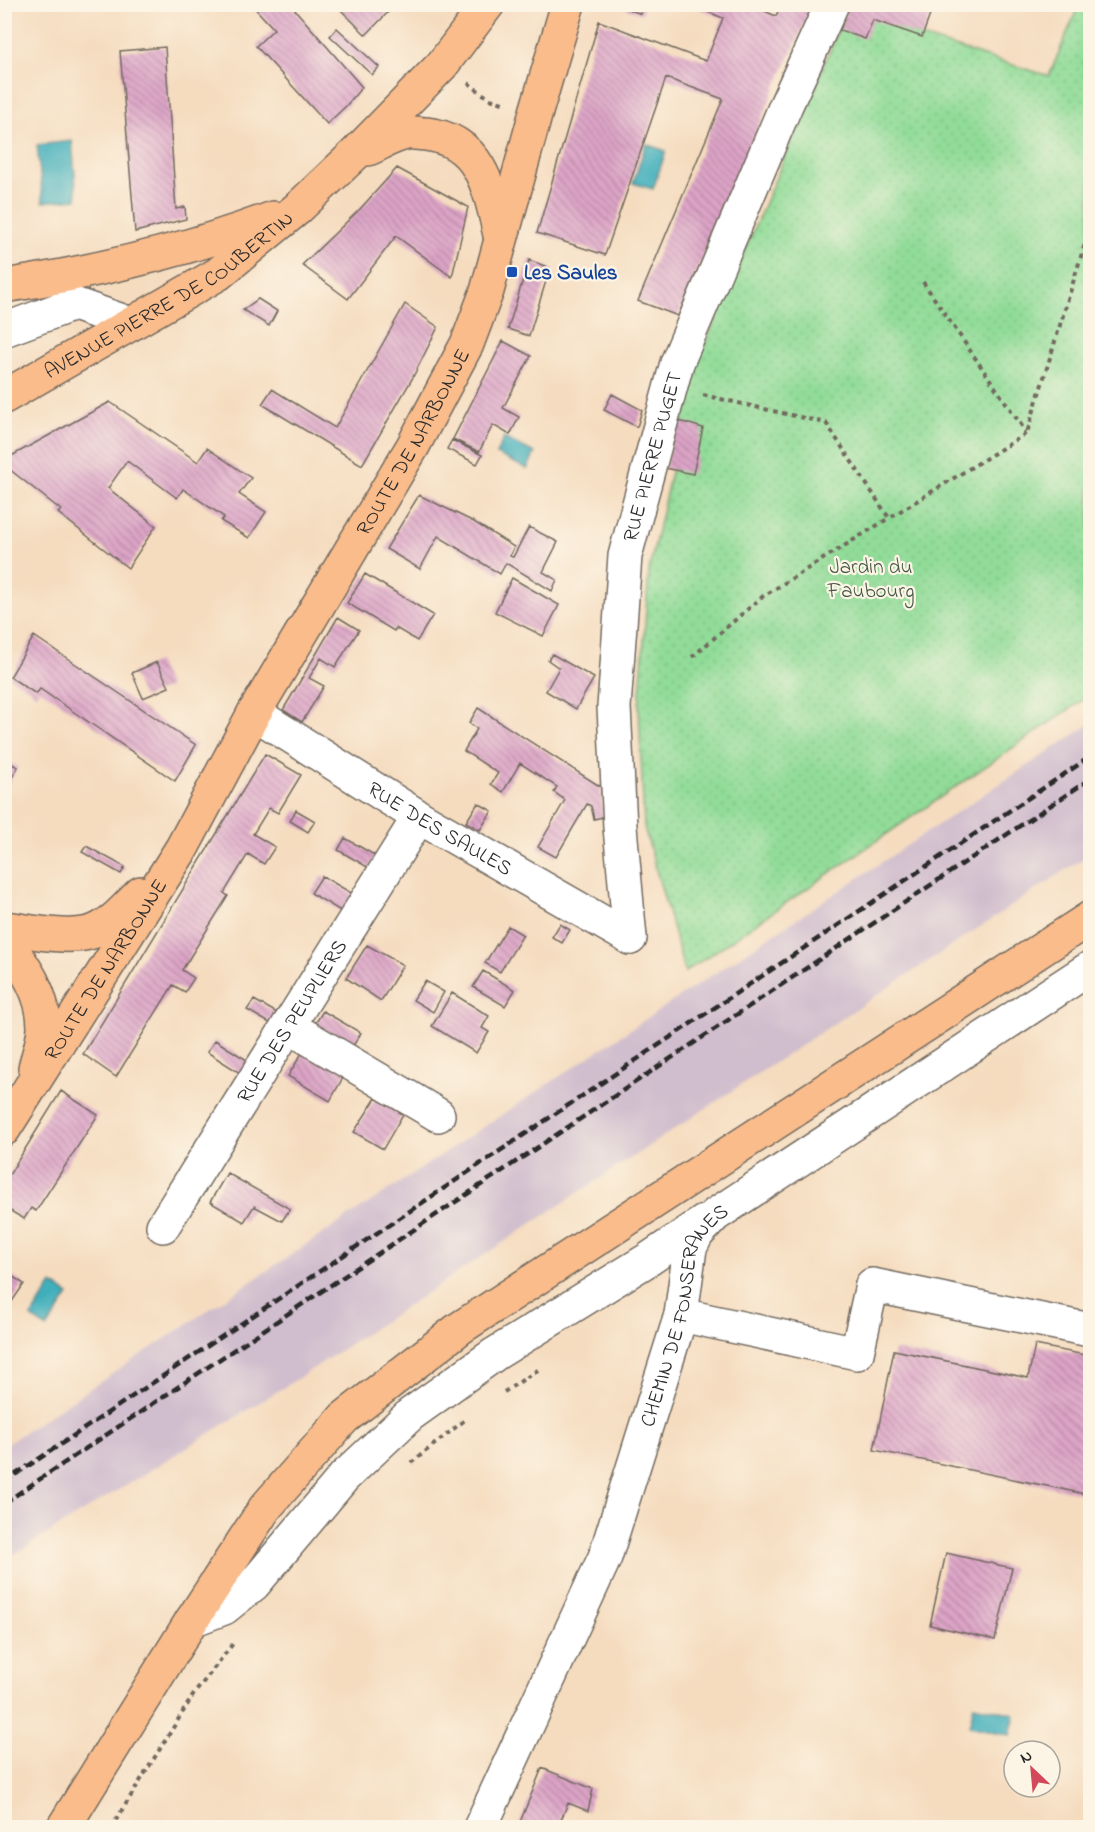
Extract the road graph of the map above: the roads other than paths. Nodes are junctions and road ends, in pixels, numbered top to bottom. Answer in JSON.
{"nodes":[{"id":1,"x":488,"y":4,"type":"edge"},
{"id":2,"x":568,"y":4,"type":"edge"},
{"id":3,"x":829,"y":5,"type":"edge"},
{"id":4,"x":356,"y":154,"type":"junction"},
{"id":5,"x":297,"y":208,"type":"junction"},
{"id":6,"x":502,"y":240,"type":"junction"},
{"id":7,"x":88,"y":270,"type":"junction"},
{"id":8,"x":4,"y":286,"type":"edge"},
{"id":9,"x":74,"y":304,"type":"junction"},
{"id":10,"x":131,"y":324,"type":"junction"},
{"id":11,"x":4,"y":330,"type":"edge"},
{"id":12,"x":4,"y":397,"type":"edge"},
{"id":13,"x":254,"y":712,"type":"junction"},
{"id":14,"x":419,"y":817,"type":"junction"},
{"id":15,"x":182,"y":848,"type":"junction"},
{"id":16,"x":1090,"y":918,"type":"edge"},
{"id":17,"x":4,"y":928,"type":"edge"},
{"id":18,"x":4,"y":938,"type":"edge"},
{"id":19,"x":630,"y":938,"type":"joint"},
{"id":20,"x":1090,"y":968,"type":"edge"},
{"id":21,"x":288,"y":1026,"type":"junction"},
{"id":22,"x":29,"y":1090,"type":"junction"},
{"id":23,"x":438,"y":1115,"type":"dead end"},
{"id":24,"x":4,"y":1129,"type":"edge"},
{"id":25,"x":715,"y":1215,"type":"junction"},
{"id":26,"x":163,"y":1226,"type":"dead end"},
{"id":27,"x":681,"y":1315,"type":"junction"},
{"id":28,"x":1090,"y":1330,"type":"edge"},
{"id":29,"x":192,"y":1620,"type":"junction"},
{"id":30,"x":63,"y":1827,"type":"edge"},
{"id":31,"x":480,"y":1827,"type":"edge"}],
"edges":[{"from":1,"to":4,"type":"main road","name":"AVENUE PIERRE DE COUBERTIN"},
{"from":2,"to":6,"type":"main road","name":"ROUTE DE NARBONNE"},
{"from":3,"to":19,"type":"street","name":"RUE PIERRE PUGET"},
{"from":4,"to":5,"type":"main road","name":"AVENUE PIERRE DE COUBERTIN"},
{"from":4,"to":6,"type":"main road"},
{"from":5,"to":7,"type":"main road"},
{"from":5,"to":10,"type":"main road","name":"AVENUE PIERRE DE COUBERTIN"},
{"from":6,"to":13,"type":"main road","name":"ROUTE DE NARBONNE"},
{"from":7,"to":8,"type":"main road"},
{"from":7,"to":9,"type":"street"},
{"from":9,"to":10,"type":"street"},
{"from":9,"to":11,"type":"street"},
{"from":10,"to":12,"type":"main road","name":"AVENUE PIERRE DE COUBERTIN"},
{"from":13,"to":14,"type":"street","name":"RUE DES SAULES"},
{"from":13,"to":15,"type":"main road","name":"ROUTE DE NARBONNE"},
{"from":14,"to":19,"type":"street","name":"RUE DES SAULES"},
{"from":14,"to":21,"type":"street","name":"RUE DES PEUPLIERS"},
{"from":15,"to":17,"type":"main road","name":"ROUTE DE NARBONNE"},
{"from":15,"to":22,"type":"main road","name":"ROUTE DE NARBONNE"},
{"from":16,"to":29,"type":"main road"},
{"from":18,"to":22,"type":"main road","name":"ROUTE DE NARBONNE"},
{"from":20,"to":25,"type":"street","name":"CHEMIN DE FONSERANES"},
{"from":21,"to":23,"type":"street"},
{"from":21,"to":26,"type":"street","name":"RUE DES PEUPLIERS"},
{"from":22,"to":24,"type":"main road","name":"ROUTE DE NARBONNE"},
{"from":25,"to":27,"type":"street","name":"CHEMIN DE FONSERANES"},
{"from":25,"to":29,"type":"street"},
{"from":27,"to":28,"type":"street"},
{"from":27,"to":31,"type":"street","name":"CHEMIN DE FONSERANES"},
{"from":29,"to":30,"type":"main road"}]}
